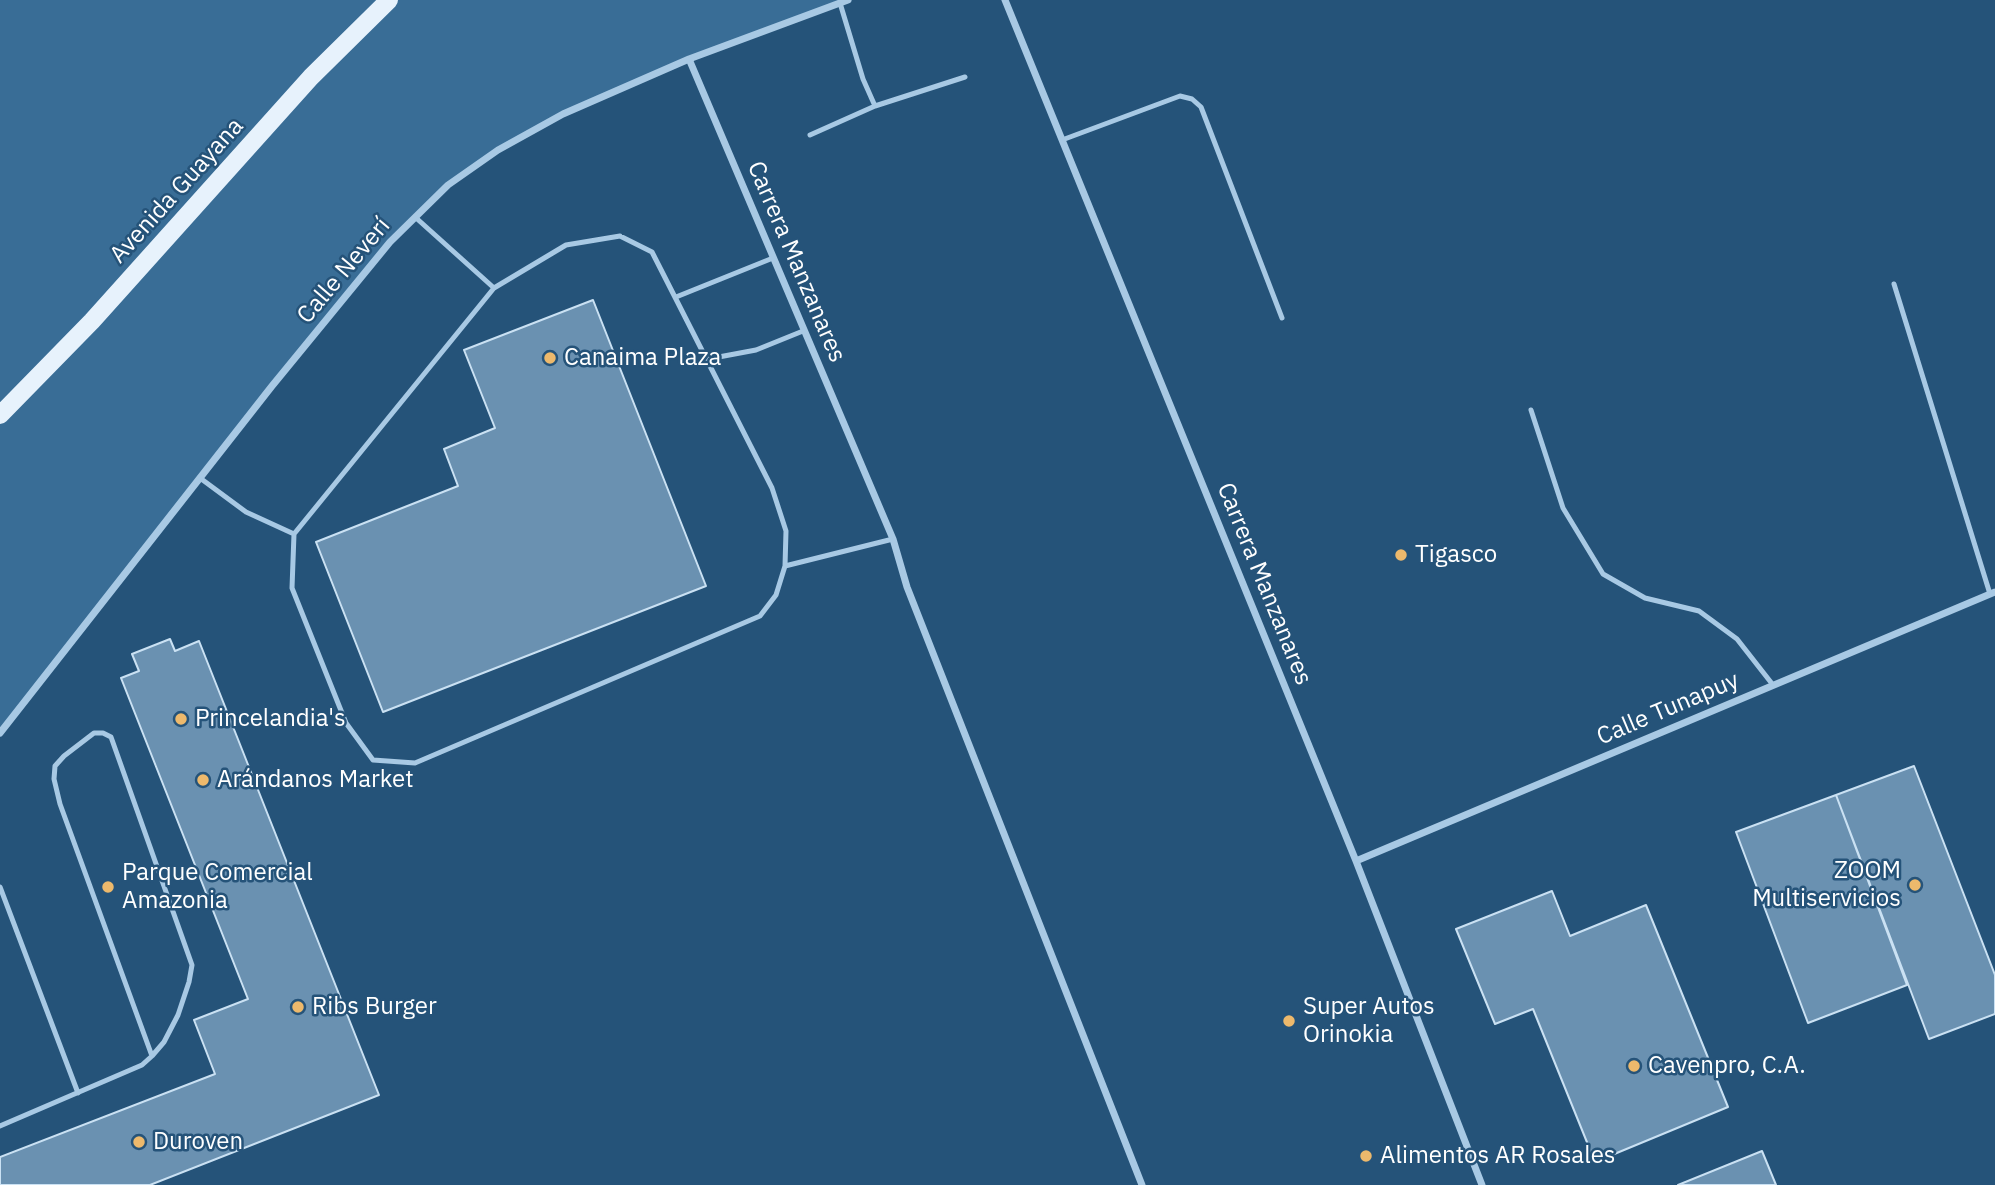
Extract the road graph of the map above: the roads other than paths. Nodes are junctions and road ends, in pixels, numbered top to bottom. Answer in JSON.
{"nodes":[{"id":1,"x":389,"y":0,"type":"edge"},
{"id":2,"x":1005,"y":0,"type":"edge"},
{"id":3,"x":844,"y":1,"type":"edge"},
{"id":4,"x":689,"y":59,"type":"junction"},
{"id":5,"x":965,"y":78,"type":"dead end"},
{"id":6,"x":875,"y":106,"type":"junction"},
{"id":7,"x":810,"y":135,"type":"dead end"},
{"id":8,"x":1062,"y":140,"type":"junction"},
{"id":9,"x":415,"y":217,"type":"junction"},
{"id":10,"x":773,"y":258,"type":"junction"},
{"id":11,"x":1894,"y":284,"type":"dead end"},
{"id":12,"x":494,"y":288,"type":"junction"},
{"id":13,"x":676,"y":297,"type":"junction"},
{"id":14,"x":1282,"y":318,"type":"dead end"},
{"id":15,"x":803,"y":331,"type":"junction"},
{"id":16,"x":708,"y":359,"type":"junction"},
{"id":17,"x":1531,"y":410,"type":"dead end"},
{"id":18,"x":0,"y":415,"type":"edge"},
{"id":19,"x":200,"y":478,"type":"junction"},
{"id":20,"x":294,"y":534,"type":"junction"},
{"id":21,"x":892,"y":539,"type":"junction"},
{"id":22,"x":785,"y":566,"type":"junction"},
{"id":23,"x":1993,"y":593,"type":"edge"},
{"id":24,"x":1773,"y":685,"type":"junction"},
{"id":25,"x":0,"y":733,"type":"edge"},
{"id":26,"x":1356,"y":861,"type":"junction"},
{"id":27,"x":0,"y":887,"type":"edge"},
{"id":28,"x":152,"y":1056,"type":"junction"},
{"id":29,"x":78,"y":1093,"type":"junction"},
{"id":30,"x":0,"y":1126,"type":"edge"},
{"id":31,"x":1142,"y":1185,"type":"edge"},
{"id":32,"x":1482,"y":1185,"type":"edge"}],
"edges":[{"from":1,"to":18,"type":"main road","name":"Avenida Guayana"},
{"from":2,"to":8,"type":"street","name":"Carrera Manzanares"},
{"from":3,"to":4,"type":"street","name":"Calle Neverí"},
{"from":3,"to":6,"type":"lane"},
{"from":4,"to":9,"type":"street","name":"Calle Neverí"},
{"from":4,"to":10,"type":"street","name":"Carrera Manzanares"},
{"from":5,"to":6,"type":"lane"},
{"from":6,"to":7,"type":"lane"},
{"from":8,"to":14,"type":"lane"},
{"from":8,"to":26,"type":"street","name":"Carrera Manzanares"},
{"from":9,"to":12,"type":"lane"},
{"from":9,"to":19,"type":"street","name":"Calle Neverí"},
{"from":10,"to":13,"type":"lane"},
{"from":10,"to":15,"type":"street","name":"Carrera Manzanares"},
{"from":11,"to":23,"type":"lane"},
{"from":12,"to":13,"type":"lane"},
{"from":12,"to":20,"type":"lane"},
{"from":13,"to":16,"type":"lane"},
{"from":15,"to":16,"type":"lane"},
{"from":15,"to":21,"type":"street","name":"Carrera Manzanares"},
{"from":16,"to":22,"type":"lane"},
{"from":17,"to":24,"type":"lane"},
{"from":19,"to":20,"type":"lane"},
{"from":19,"to":25,"type":"street","name":"Calle Neverí"},
{"from":20,"to":22,"type":"lane"},
{"from":21,"to":22,"type":"lane"},
{"from":21,"to":31,"type":"street","name":"Carrera Manzanares"},
{"from":23,"to":24,"type":"street","name":"Calle Tunapuy"},
{"from":24,"to":26,"type":"street","name":"Calle Tunapuy"},
{"from":26,"to":32,"type":"street","name":"Carrera Manzanares"},
{"from":27,"to":29,"type":"lane"},
{"from":28,"to":28,"type":"lane"},
{"from":28,"to":29,"type":"lane"},
{"from":29,"to":30,"type":"lane"}]}
